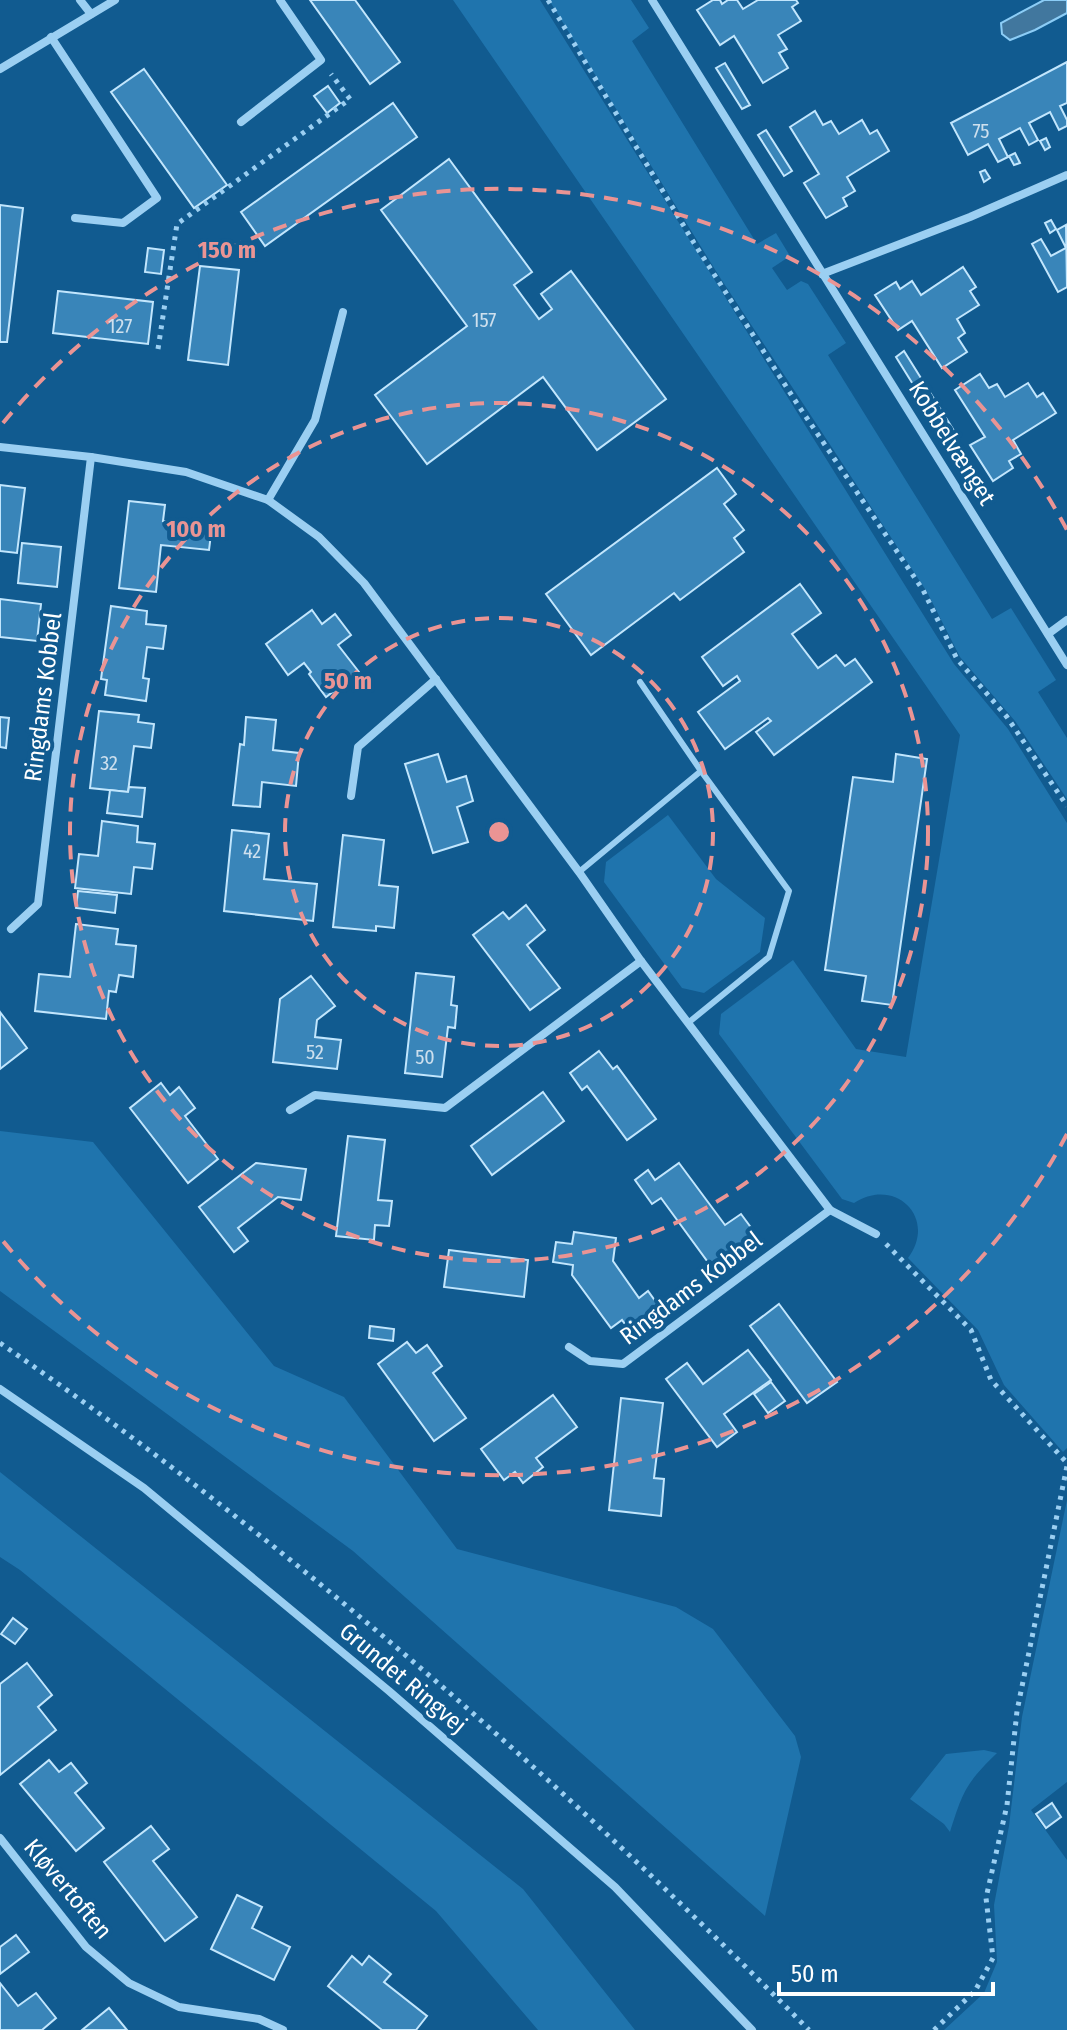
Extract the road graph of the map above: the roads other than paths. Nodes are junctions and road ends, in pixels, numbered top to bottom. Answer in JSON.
{"nodes":[{"id":1,"x":80,"y":0,"type":"edge"},
{"id":2,"x":115,"y":0,"type":"edge"},
{"id":3,"x":280,"y":0,"type":"edge"},
{"id":4,"x":652,"y":0,"type":"edge"},
{"id":5,"x":91,"y":14,"type":"junction"},
{"id":6,"x":51,"y":37,"type":"junction"},
{"id":7,"x":0,"y":69,"type":"edge"},
{"id":8,"x":241,"y":122,"type":"dead end"},
{"id":9,"x":1067,"y":175,"type":"edge"},
{"id":10,"x":75,"y":218,"type":"dead end"},
{"id":11,"x":822,"y":274,"type":"junction"},
{"id":12,"x":343,"y":312,"type":"dead end"},
{"id":13,"x":0,"y":447,"type":"edge"},
{"id":14,"x":91,"y":457,"type":"junction"},
{"id":15,"x":268,"y":500,"type":"junction"},
{"id":16,"x":1067,"y":620,"type":"edge"},
{"id":17,"x":1048,"y":634,"type":"junction"},
{"id":18,"x":1067,"y":665,"type":"edge"},
{"id":19,"x":436,"y":679,"type":"junction"},
{"id":20,"x":640,"y":682,"type":"dead end"},
{"id":21,"x":701,"y":771,"type":"junction"},
{"id":22,"x":351,"y":796,"type":"dead end"},
{"id":23,"x":579,"y":872,"type":"junction"},
{"id":24,"x":11,"y":929,"type":"dead end"},
{"id":25,"x":641,"y":961,"type":"junction"},
{"id":26,"x":688,"y":1023,"type":"junction"},
{"id":27,"x":290,"y":1110,"type":"dead end"},
{"id":28,"x":830,"y":1210,"type":"junction"},
{"id":29,"x":876,"y":1234,"type":"road end"},
{"id":30,"x":569,"y":1347,"type":"dead end"},
{"id":31,"x":0,"y":1389,"type":"edge"},
{"id":32,"x":0,"y":1838,"type":"edge"},
{"id":33,"x":283,"y":2030,"type":"edge"},
{"id":34,"x":752,"y":2030,"type":"edge"}],
"edges":[{"from":1,"to":5,"type":"street"},
{"from":2,"to":5,"type":"street"},
{"from":3,"to":8,"type":"street"},
{"from":4,"to":11,"type":"street","name":"Kobbelvænget"},
{"from":5,"to":6,"type":"street"},
{"from":6,"to":7,"type":"street"},
{"from":6,"to":10,"type":"street"},
{"from":9,"to":11,"type":"street"},
{"from":11,"to":17,"type":"street","name":"Kobbelvænget"},
{"from":12,"to":15,"type":"street"},
{"from":13,"to":14,"type":"street"},
{"from":14,"to":15,"type":"street"},
{"from":14,"to":24,"type":"street","name":"Ringdams Kobbel"},
{"from":15,"to":19,"type":"street"},
{"from":16,"to":17,"type":"street"},
{"from":17,"to":18,"type":"street","name":"Kobbelvænget"},
{"from":19,"to":22,"type":"street"},
{"from":19,"to":23,"type":"street"},
{"from":20,"to":21,"type":"lane"},
{"from":21,"to":23,"type":"lane"},
{"from":21,"to":26,"type":"lane"},
{"from":23,"to":25,"type":"street"},
{"from":25,"to":26,"type":"street"},
{"from":25,"to":27,"type":"street"},
{"from":26,"to":28,"type":"street"},
{"from":28,"to":29,"type":"street"},
{"from":28,"to":30,"type":"street","name":"Ringdams Kobbel"},
{"from":31,"to":34,"type":"street","name":"Grundet Ringvej"},
{"from":32,"to":33,"type":"street","name":"Kløvertoften"}]}
